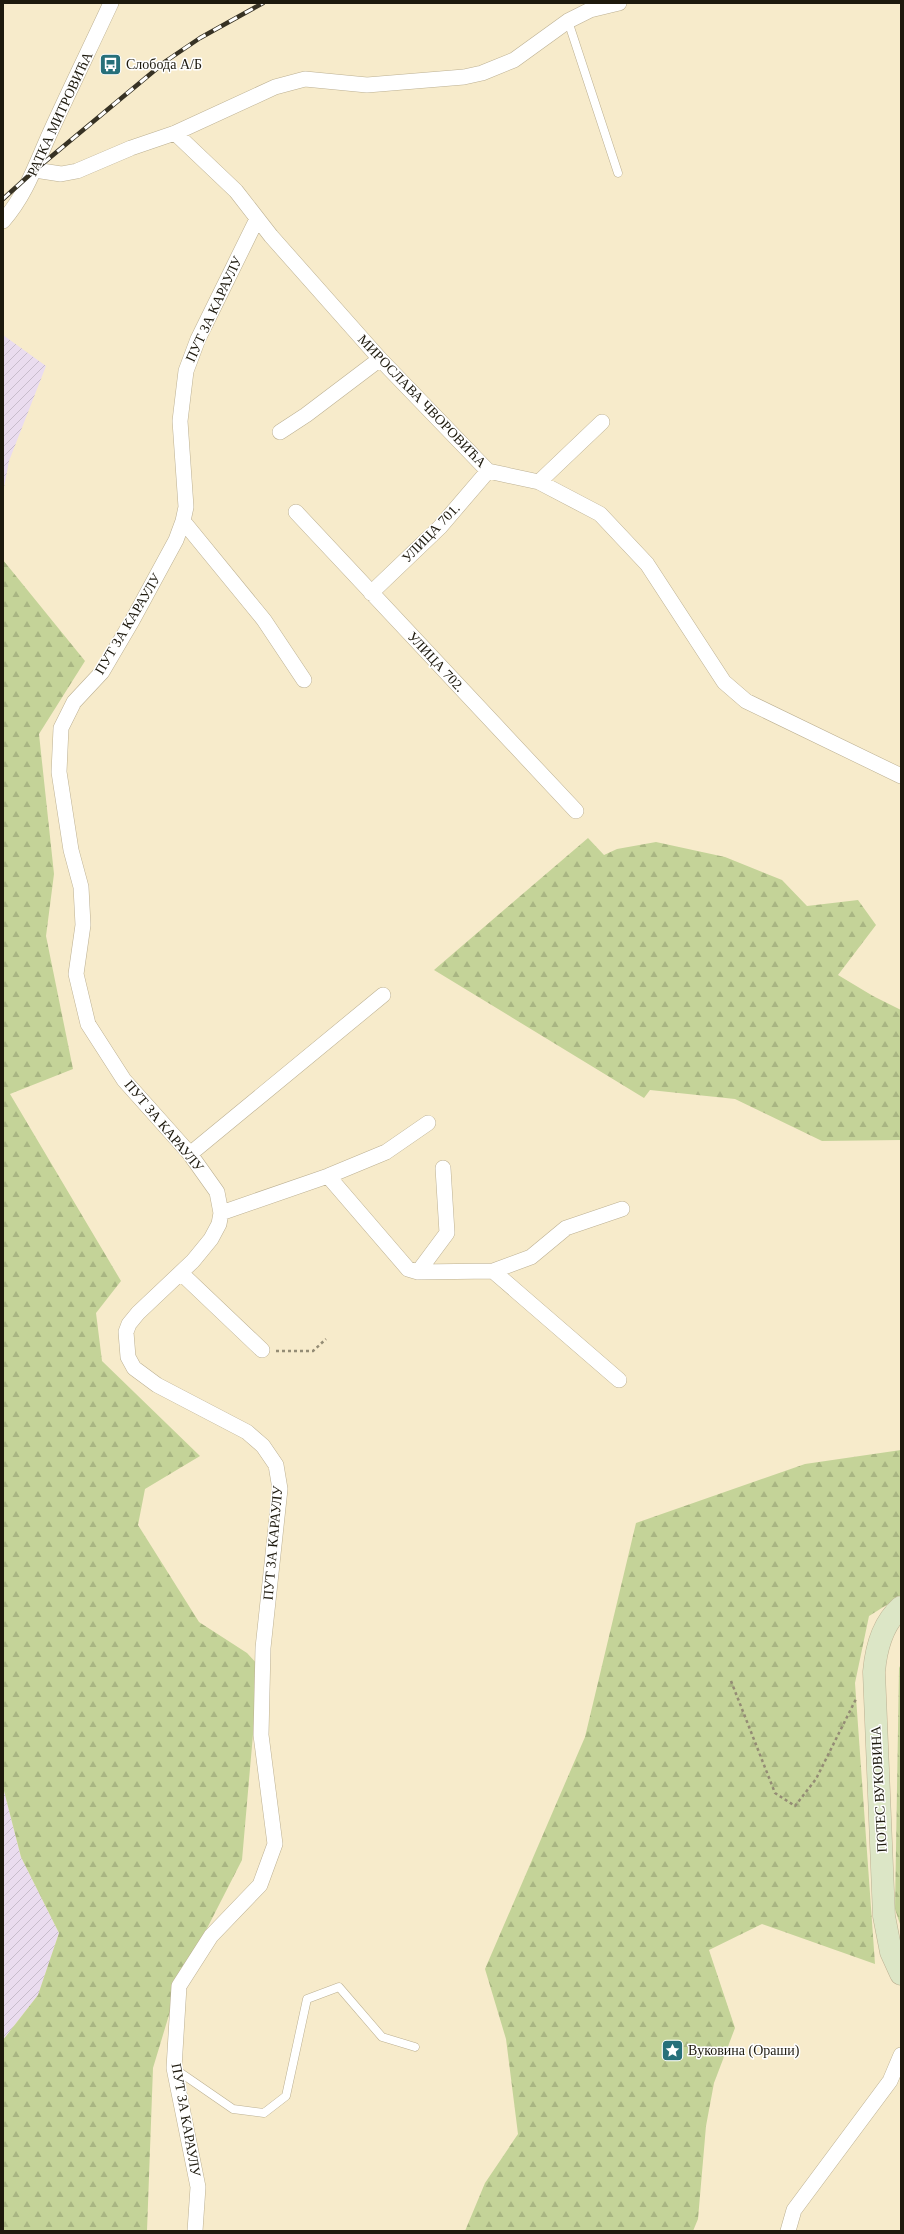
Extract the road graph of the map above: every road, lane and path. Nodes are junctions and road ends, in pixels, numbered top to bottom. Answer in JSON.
{"nodes":[{"id":1,"x":112,"y":3,"type":"edge"},
{"id":2,"x":619,"y":3,"type":"edge"},
{"id":3,"x":568,"y":21,"type":"junction"},
{"id":4,"x":175,"y":133,"type":"junction"},
{"id":5,"x":35,"y":170,"type":"junction"},
{"id":6,"x":618,"y":173,"type":"dead end"},
{"id":7,"x":257,"y":219,"type":"junction"},
{"id":8,"x":3,"y":221,"type":"edge"},
{"id":9,"x":380,"y":359,"type":"junction"},
{"id":10,"x":602,"y":422,"type":"dead end"},
{"id":11,"x":280,"y":432,"type":"dead end"},
{"id":12,"x":488,"y":471,"type":"junction"},
{"id":13,"x":539,"y":482,"type":"junction"},
{"id":14,"x":296,"y":512,"type":"dead end"},
{"id":15,"x":183,"y":521,"type":"junction"},
{"id":16,"x":371,"y":593,"type":"junction"},
{"id":17,"x":304,"y":680,"type":"dead end"},
{"id":18,"x":901,"y":776,"type":"edge"},
{"id":19,"x":576,"y":811,"type":"dead end"},
{"id":20,"x":383,"y":995,"type":"dead end"},
{"id":21,"x":428,"y":1123,"type":"dead end"},
{"id":22,"x":190,"y":1154,"type":"junction"},
{"id":23,"x":443,"y":1168,"type":"dead end"},
{"id":24,"x":328,"y":1176,"type":"junction"},
{"id":25,"x":622,"y":1209,"type":"dead end"},
{"id":26,"x":221,"y":1213,"type":"junction"},
{"id":27,"x":493,"y":1271,"type":"junction"},
{"id":28,"x":418,"y":1272,"type":"junction"},
{"id":29,"x":181,"y":1273,"type":"junction"},
{"id":30,"x":326,"y":1339,"type":"dead end"},
{"id":31,"x":262,"y":1350,"type":"joint"},
{"id":32,"x":619,"y":1380,"type":"dead end"},
{"id":33,"x":901,"y":1607,"type":"edge"},
{"id":34,"x":731,"y":1681,"type":"dead end"},
{"id":35,"x":858,"y":1696,"type":"dead end"},
{"id":36,"x":901,"y":1974,"type":"edge"},
{"id":37,"x":415,"y":2047,"type":"dead end"},
{"id":38,"x":901,"y":2055,"type":"edge"},
{"id":39,"x":174,"y":2068,"type":"junction"},
{"id":40,"x":195,"y":2231,"type":"edge"},
{"id":41,"x":788,"y":2231,"type":"edge"}],
"edges":[{"from":1,"to":5,"type":"street","name":"РАТКА МИТРОВИЋА"},
{"from":2,"to":3,"type":"street"},
{"from":3,"to":4,"type":"street"},
{"from":3,"to":6,"type":"lane"},
{"from":4,"to":5,"type":"street"},
{"from":4,"to":7,"type":"street","name":"МИРОСЛАВА ЧВОРОВИЋА"},
{"from":5,"to":8,"type":"street","name":"РАТКА МИТРОВИЋА"},
{"from":7,"to":9,"type":"street","name":"МИРОСЛАВА ЧВОРОВИЋА"},
{"from":7,"to":15,"type":"street","name":"ПУТ ЗА КАРАУЛУ"},
{"from":9,"to":11,"type":"street"},
{"from":9,"to":12,"type":"street","name":"МИРОСЛАВА ЧВОРОВИЋА"},
{"from":10,"to":13,"type":"street"},
{"from":12,"to":13,"type":"street","name":"МИРОСЛАВА ЧВОРОВИЋА"},
{"from":12,"to":16,"type":"street","name":"УЛИЦА 701."},
{"from":13,"to":18,"type":"street","name":"МИРОСЛАВА ЧВОРОВИЋА"},
{"from":14,"to":16,"type":"street","name":"УЛИЦА 702."},
{"from":15,"to":17,"type":"street"},
{"from":15,"to":22,"type":"street","name":"ПУТ ЗА КАРАУЛУ"},
{"from":16,"to":19,"type":"street","name":"УЛИЦА 702."},
{"from":20,"to":22,"type":"street"},
{"from":21,"to":24,"type":"street"},
{"from":22,"to":26,"type":"street","name":"ПУТ ЗА КАРАУЛУ"},
{"from":23,"to":28,"type":"street"},
{"from":24,"to":26,"type":"street"},
{"from":24,"to":28,"type":"street"},
{"from":25,"to":27,"type":"street"},
{"from":26,"to":29,"type":"street","name":"ПУТ ЗА КАРАУЛУ"},
{"from":27,"to":28,"type":"street"},
{"from":27,"to":32,"type":"street"},
{"from":29,"to":31,"type":"street"},
{"from":29,"to":39,"type":"street","name":"ПУТ ЗА КАРАУЛУ"},
{"from":30,"to":31,"type":"path"},
{"from":33,"to":36,"type":"main road","name":"ПОТЕС ВУКОВИНА"},
{"from":34,"to":35,"type":"path"},
{"from":37,"to":39,"type":"lane"},
{"from":38,"to":41,"type":"street"},
{"from":39,"to":40,"type":"street","name":"ПУТ ЗА КАРАУЛУ"}]}
